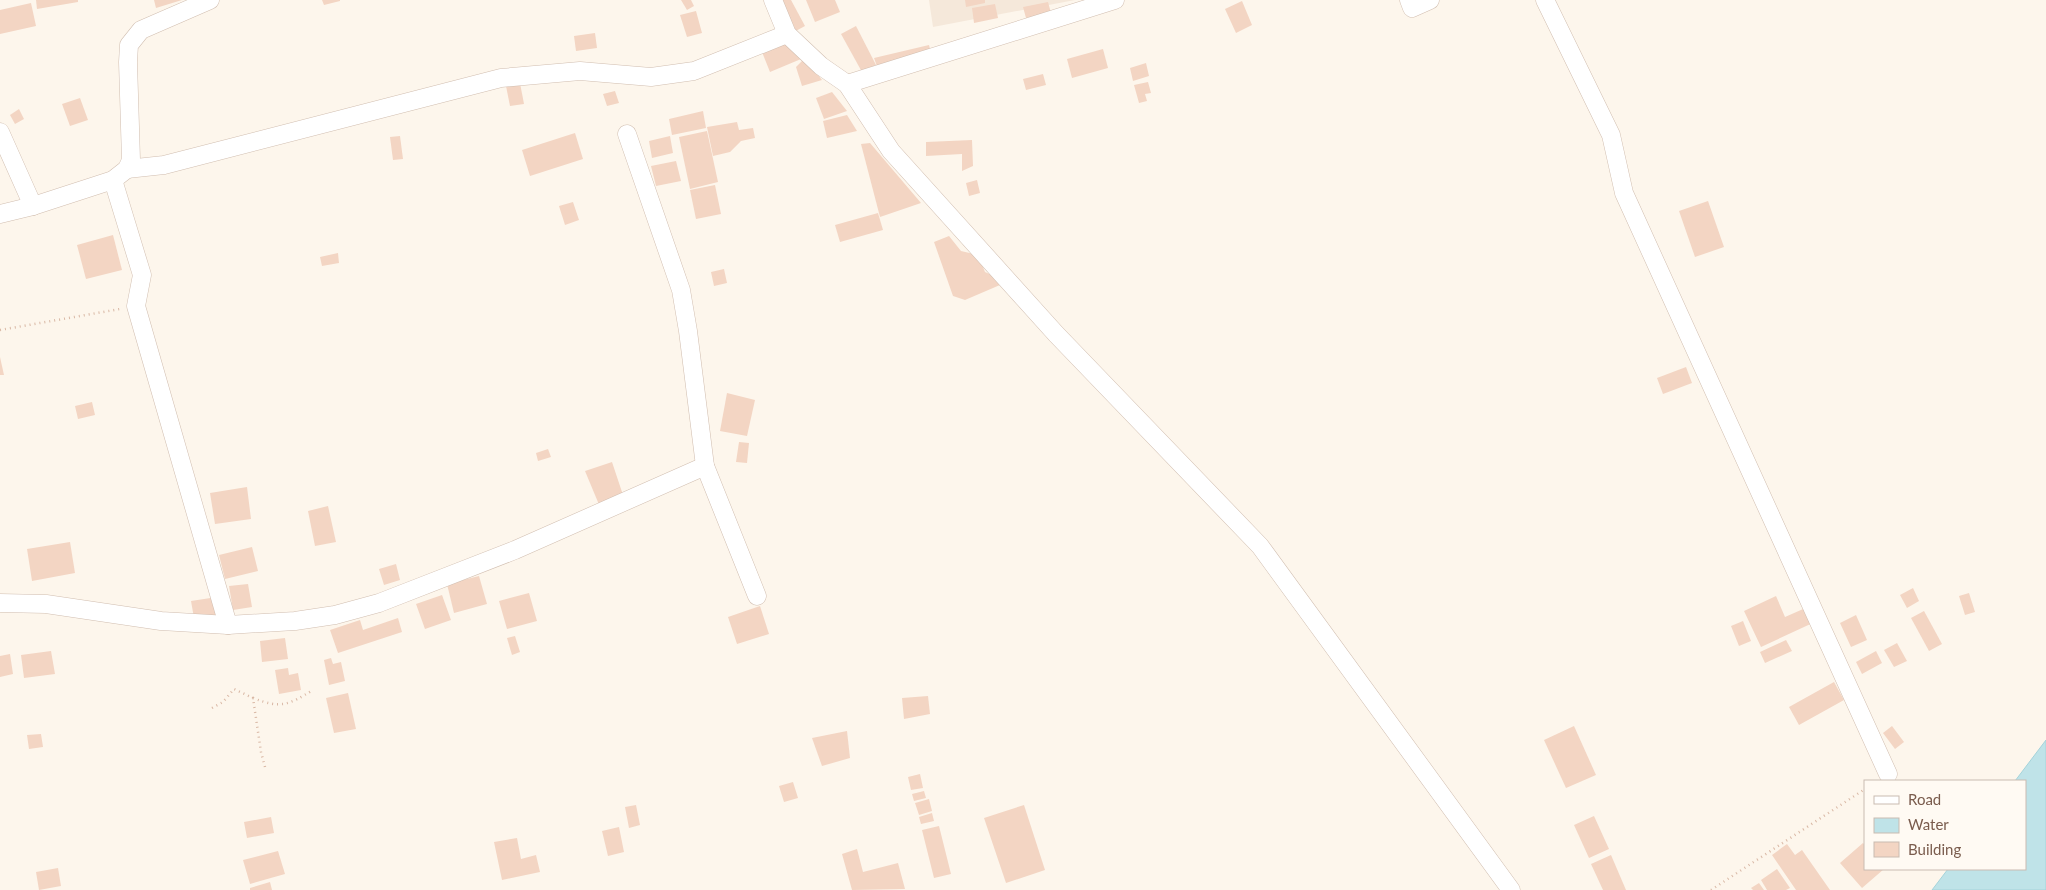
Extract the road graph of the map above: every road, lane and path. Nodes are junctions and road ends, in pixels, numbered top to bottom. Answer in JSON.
{"nodes":[{"id":1,"x":210,"y":0,"type":"edge"},
{"id":2,"x":773,"y":0,"type":"edge"},
{"id":3,"x":1115,"y":0,"type":"edge"},
{"id":4,"x":1409,"y":0,"type":"edge"},
{"id":5,"x":1430,"y":0,"type":"edge"},
{"id":6,"x":1546,"y":0,"type":"edge"},
{"id":7,"x":787,"y":34,"type":"junction"},
{"id":8,"x":847,"y":84,"type":"junction"},
{"id":9,"x":0,"y":132,"type":"edge"},
{"id":10,"x":627,"y":134,"type":"dead end"},
{"id":11,"x":120,"y":174,"type":"junction"},
{"id":12,"x":33,"y":206,"type":"junction"},
{"id":13,"x":0,"y":214,"type":"edge"},
{"id":14,"x":136,"y":306,"type":"junction"},
{"id":15,"x":0,"y":330,"type":"edge"},
{"id":16,"x":705,"y":466,"type":"junction"},
{"id":17,"x":756,"y":596,"type":"dead end"},
{"id":18,"x":0,"y":603,"type":"edge"},
{"id":19,"x":228,"y":625,"type":"junction"},
{"id":20,"x":313,"y":690,"type":"dead end"},
{"id":21,"x":253,"y":698,"type":"junction"},
{"id":22,"x":212,"y":708,"type":"dead end"},
{"id":23,"x":265,"y":767,"type":"dead end"},
{"id":24,"x":1888,"y":774,"type":"dead end"},
{"id":25,"x":1864,"y":790,"type":"edge"},
{"id":26,"x":1511,"y":890,"type":"edge"},
{"id":27,"x":1711,"y":890,"type":"edge"}],
"edges":[{"from":1,"to":11,"type":"street"},
{"from":2,"to":7,"type":"street"},
{"from":3,"to":8,"type":"street"},
{"from":4,"to":5,"type":"street"},
{"from":6,"to":24,"type":"street"},
{"from":7,"to":8,"type":"street"},
{"from":7,"to":11,"type":"street"},
{"from":8,"to":26,"type":"street"},
{"from":9,"to":12,"type":"street"},
{"from":10,"to":16,"type":"street"},
{"from":11,"to":12,"type":"street"},
{"from":11,"to":14,"type":"street"},
{"from":12,"to":13,"type":"street"},
{"from":14,"to":15,"type":"path"},
{"from":14,"to":19,"type":"street"},
{"from":16,"to":17,"type":"street"},
{"from":16,"to":19,"type":"street"},
{"from":18,"to":19,"type":"street"},
{"from":20,"to":21,"type":"path"},
{"from":21,"to":22,"type":"path"},
{"from":21,"to":23,"type":"path"},
{"from":25,"to":27,"type":"path"}]}
